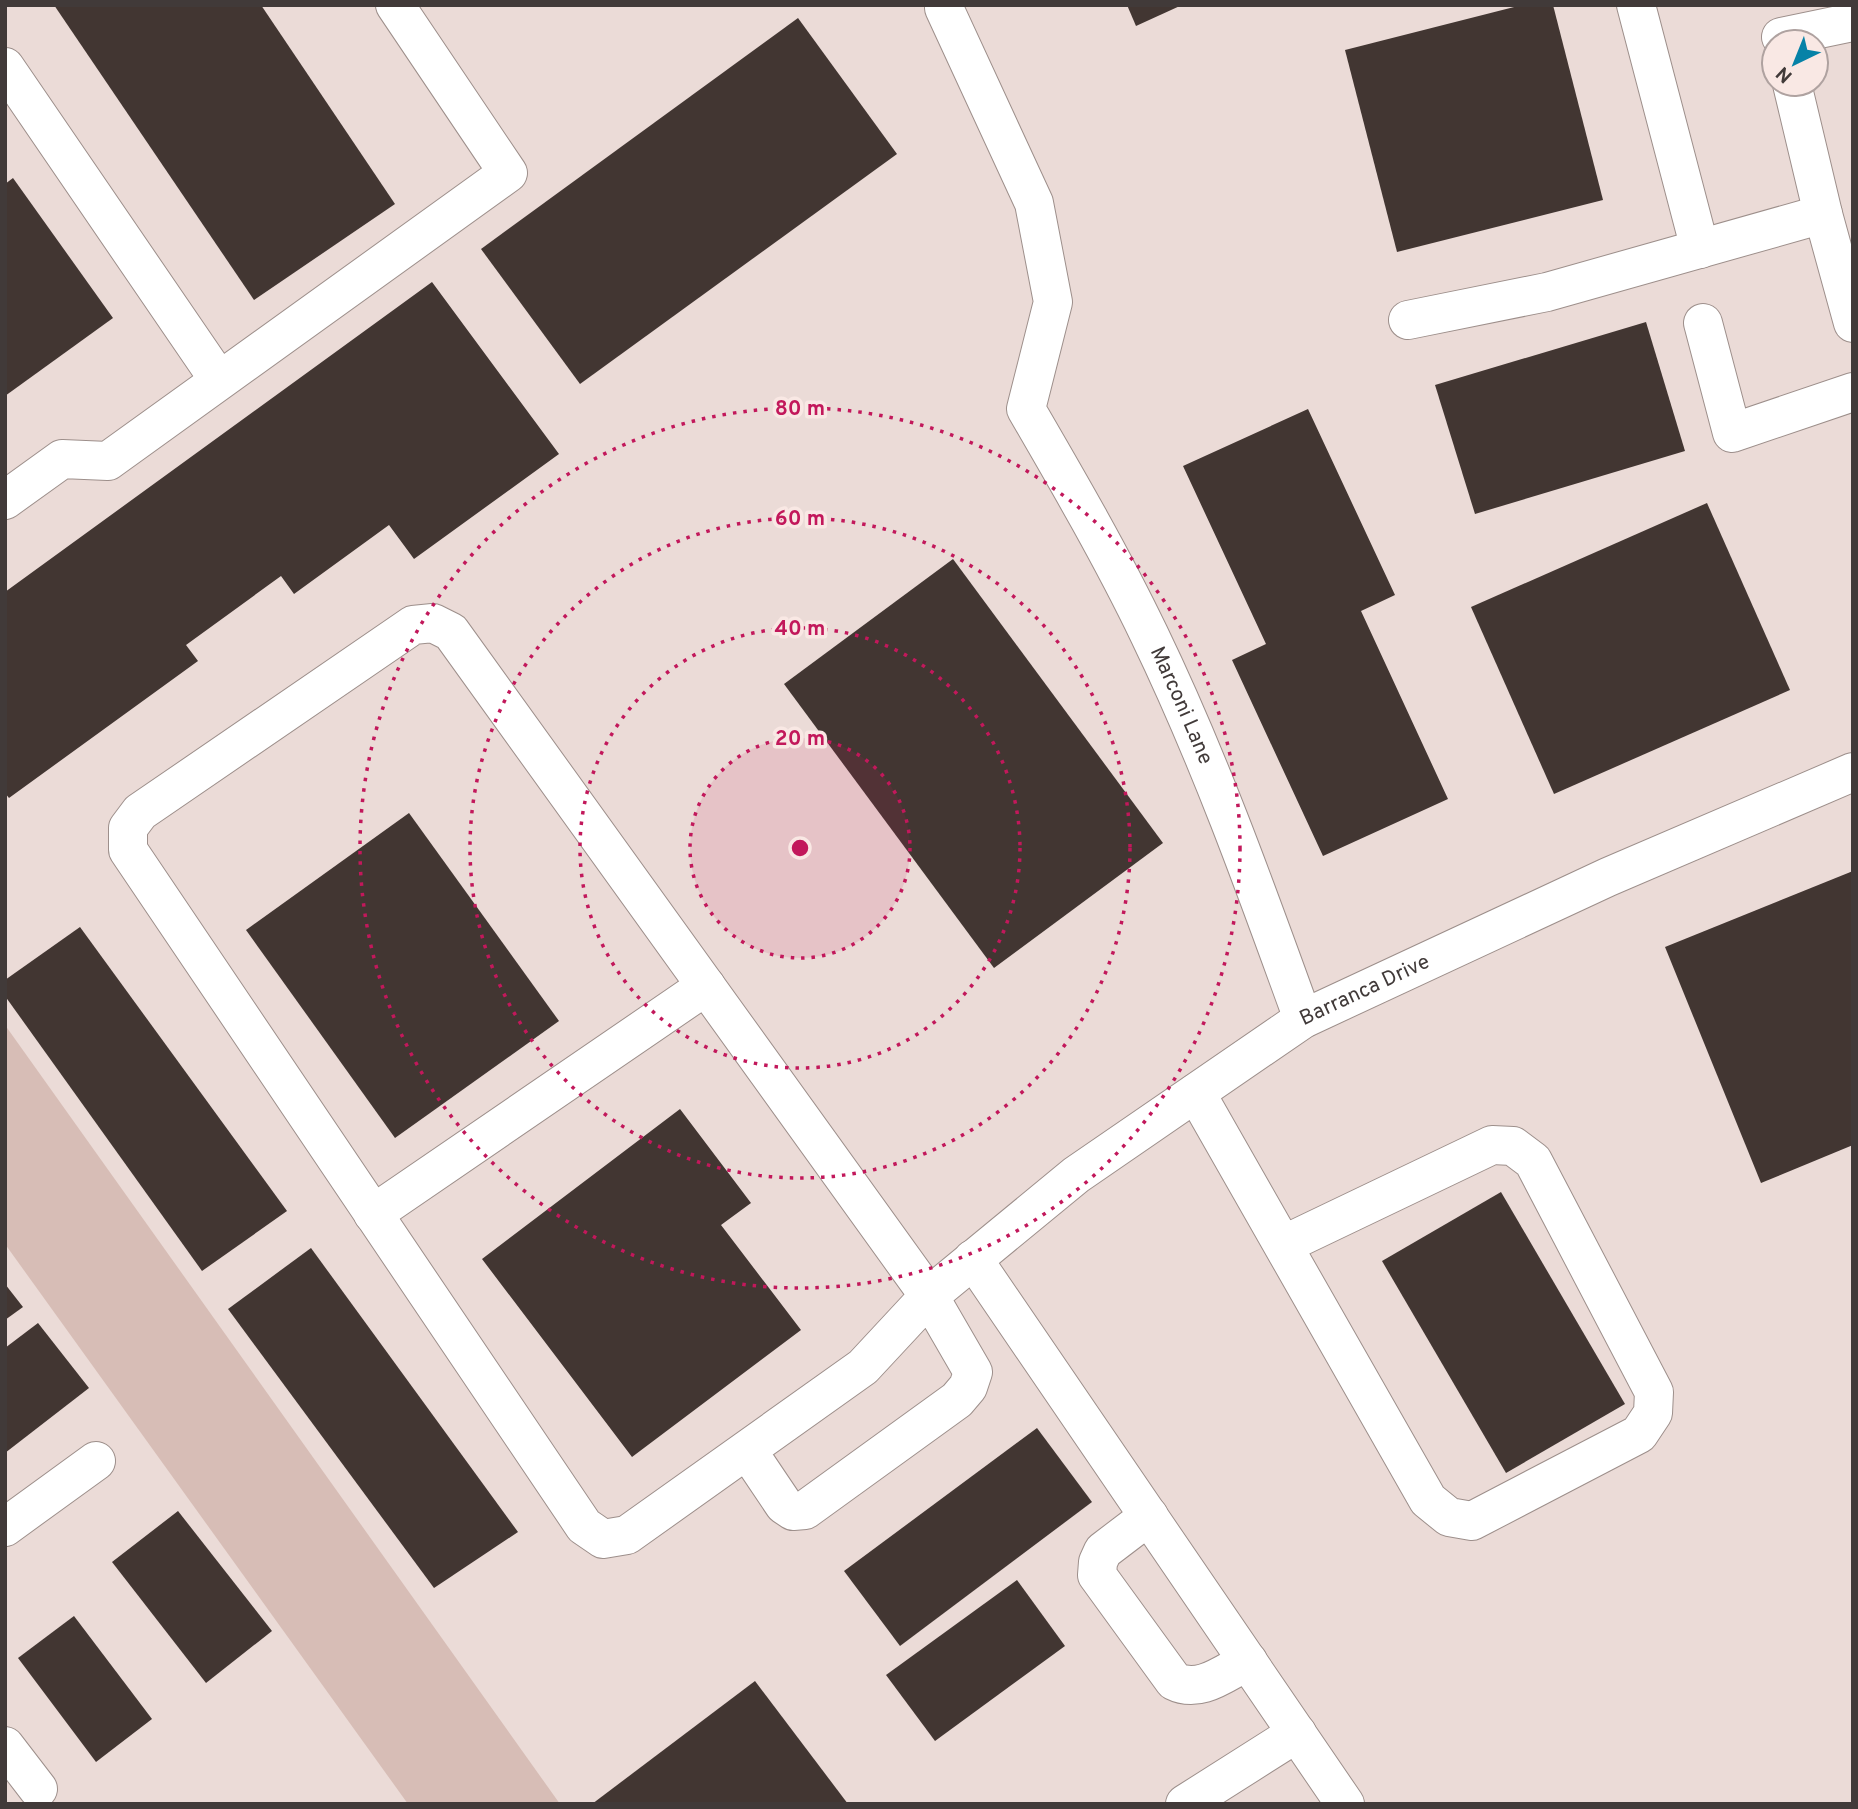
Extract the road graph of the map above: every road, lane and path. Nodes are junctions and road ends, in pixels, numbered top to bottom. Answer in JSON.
{"nodes":[{"id":1,"x":395,"y":5,"type":"edge"},
{"id":2,"x":1636,"y":5,"type":"edge"},
{"id":3,"x":944,"y":8,"type":"dead end"},
{"id":4,"x":1853,"y":22,"type":"edge"},
{"id":5,"x":1779,"y":28,"type":"edge"},
{"id":6,"x":12,"y":92,"type":"edge"},
{"id":7,"x":1795,"y":98,"type":"edge"},
{"id":8,"x":1823,"y":214,"type":"junction"},
{"id":9,"x":1700,"y":249,"type":"junction"},
{"id":10,"x":1408,"y":320,"type":"dead end"},
{"id":11,"x":1703,"y":323,"type":"dead end"},
{"id":12,"x":1853,"y":323,"type":"edge"},
{"id":13,"x":219,"y":380,"type":"junction"},
{"id":14,"x":1853,"y":392,"type":"edge"},
{"id":15,"x":5,"y":500,"type":"edge"},
{"id":16,"x":1853,"y":772,"type":"edge"},
{"id":17,"x":706,"y":986,"type":"junction"},
{"id":18,"x":1303,"y":1019,"type":"junction"},
{"id":19,"x":1196,"y":1093,"type":"junction"},
{"id":20,"x":373,"y":1214,"type":"junction"},
{"id":21,"x":1283,"y":1245,"type":"junction"},
{"id":22,"x":974,"y":1259,"type":"junction"},
{"id":23,"x":929,"y":1296,"type":"junction"},
{"id":24,"x":747,"y":1450,"type":"junction"},
{"id":25,"x":96,"y":1461,"type":"dead end"},
{"id":26,"x":1149,"y":1516,"type":"junction"},
{"id":27,"x":5,"y":1527,"type":"edge"},
{"id":28,"x":1248,"y":1661,"type":"junction"},
{"id":29,"x":1297,"y":1733,"type":"junction"},
{"id":30,"x":5,"y":1746,"type":"edge"},
{"id":31,"x":38,"y":1790,"type":"dead end"},
{"id":32,"x":1185,"y":1804,"type":"edge"},
{"id":33,"x":1345,"y":1804,"type":"edge"}],
"edges":[{"from":1,"to":13,"type":"street"},
{"from":2,"to":9,"type":"street"},
{"from":3,"to":18,"type":"street","name":"Marconi Lane"},
{"from":4,"to":5,"type":"street"},
{"from":6,"to":13,"type":"street"},
{"from":7,"to":8,"type":"street"},
{"from":8,"to":9,"type":"street"},
{"from":8,"to":12,"type":"street"},
{"from":9,"to":10,"type":"street"},
{"from":11,"to":14,"type":"street"},
{"from":13,"to":15,"type":"street"},
{"from":16,"to":18,"type":"street","name":"Barranca Drive"},
{"from":17,"to":20,"type":"street"},
{"from":17,"to":20,"type":"street","name":"Barranca Drive"},
{"from":17,"to":23,"type":"street","name":"Barranca Drive"},
{"from":18,"to":19,"type":"street","name":"Barranca Drive"},
{"from":19,"to":21,"type":"street"},
{"from":19,"to":22,"type":"street","name":"Barranca Drive"},
{"from":20,"to":24,"type":"street","name":"Barranca Drive"},
{"from":21,"to":21,"type":"street"},
{"from":22,"to":23,"type":"street","name":"Barranca Drive"},
{"from":22,"to":26,"type":"street"},
{"from":23,"to":24,"type":"street","name":"Barranca Drive"},
{"from":23,"to":24,"type":"street","name":"Barranca Drive"},
{"from":25,"to":27,"type":"street"},
{"from":26,"to":28,"type":"street"},
{"from":26,"to":28,"type":"street"},
{"from":28,"to":29,"type":"street"},
{"from":29,"to":32,"type":"street"},
{"from":29,"to":33,"type":"street"},
{"from":30,"to":31,"type":"street"}]}
